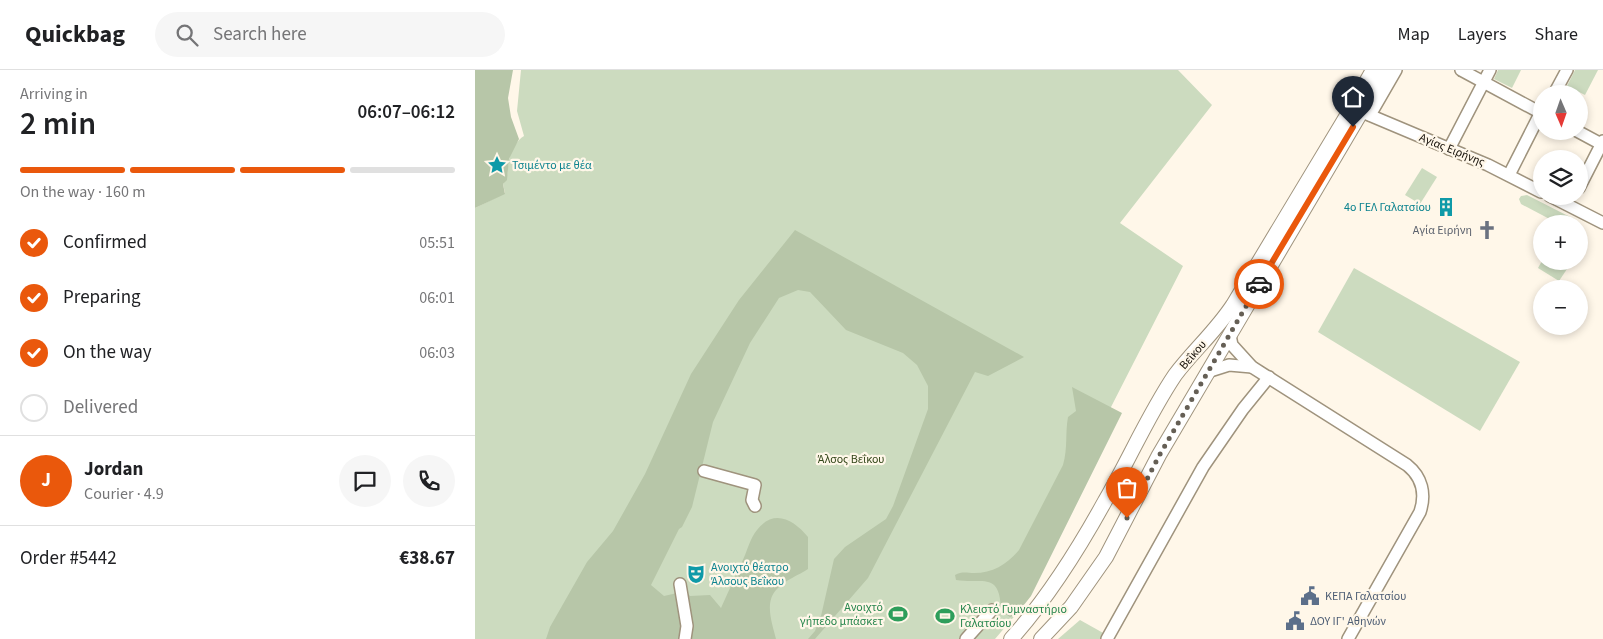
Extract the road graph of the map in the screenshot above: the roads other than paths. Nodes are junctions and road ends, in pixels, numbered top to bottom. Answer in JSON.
{"nodes":[{"id":1,"x":1373,"y":70,"type":"edge"},
{"id":2,"x":1386,"y":70,"type":"edge"},
{"id":3,"x":1396,"y":70,"type":"edge"},
{"id":4,"x":1461,"y":70,"type":"edge"},
{"id":5,"x":1490,"y":70,"type":"edge"},
{"id":6,"x":1567,"y":70,"type":"edge"},
{"id":7,"x":1483,"y":82,"type":"junction"},
{"id":8,"x":1560,"y":85,"type":"edge"},
{"id":9,"x":1533,"y":108,"type":"edge"},
{"id":10,"x":1366,"y":113,"type":"junction"},
{"id":11,"x":1533,"y":128,"type":"edge"},
{"id":12,"x":1588,"y":136,"type":"edge"},
{"id":13,"x":1603,"y":143,"type":"edge"},
{"id":14,"x":1449,"y":149,"type":"junction"},
{"id":15,"x":1588,"y":171,"type":"edge"},
{"id":16,"x":1509,"y":175,"type":"junction"},
{"id":17,"x":1533,"y":188,"type":"edge"},
{"id":18,"x":1578,"y":205,"type":"edge"},
{"id":19,"x":1603,"y":223,"type":"edge"},
{"id":20,"x":1230,"y":335,"type":"junction"},
{"id":21,"x":1252,"y":367,"type":"junction"},
{"id":22,"x":1207,"y":372,"type":"junction"},
{"id":23,"x":1269,"y":377,"type":"junction"},
{"id":24,"x":704,"y":471,"type":"dead end"},
{"id":25,"x":755,"y":506,"type":"dead end"},
{"id":26,"x":680,"y":584,"type":"dead end"},
{"id":27,"x":992,"y":610,"type":"dead end"},
{"id":28,"x":685,"y":639,"type":"edge"},
{"id":29,"x":966,"y":639,"type":"edge"},
{"id":30,"x":1011,"y":639,"type":"edge"},
{"id":31,"x":1041,"y":639,"type":"edge"},
{"id":32,"x":1107,"y":639,"type":"edge"},
{"id":33,"x":1348,"y":639,"type":"edge"}],
"edges":[{"from":1,"to":30,"type":"main road","name":"Βεΐκου"},
{"from":2,"to":10,"type":"main road","name":"Βεΐκου"},
{"from":3,"to":10,"type":"street"},
{"from":4,"to":7,"type":"street"},
{"from":5,"to":7,"type":"street"},
{"from":6,"to":8,"type":"street"},
{"from":7,"to":9,"type":"street"},
{"from":7,"to":14,"type":"street"},
{"from":10,"to":14,"type":"street","name":"Αγίας Ειρήνης"},
{"from":10,"to":20,"type":"main road","name":"Βεΐκου"},
{"from":11,"to":16,"type":"street"},
{"from":12,"to":13,"type":"street"},
{"from":13,"to":15,"type":"street"},
{"from":14,"to":16,"type":"street","name":"Αγίας Ειρήνης"},
{"from":16,"to":17,"type":"street","name":"Αγίας Ειρήνης"},
{"from":18,"to":19,"type":"street"},
{"from":20,"to":21,"type":"street"},
{"from":20,"to":22,"type":"main road","name":"Βεΐκου"},
{"from":21,"to":22,"type":"street"},
{"from":21,"to":23,"type":"street"},
{"from":22,"to":31,"type":"main road","name":"Βεΐκου"},
{"from":23,"to":32,"type":"street"},
{"from":23,"to":33,"type":"street"},
{"from":24,"to":25,"type":"street"},
{"from":26,"to":28,"type":"street"},
{"from":27,"to":29,"type":"street"}]}
